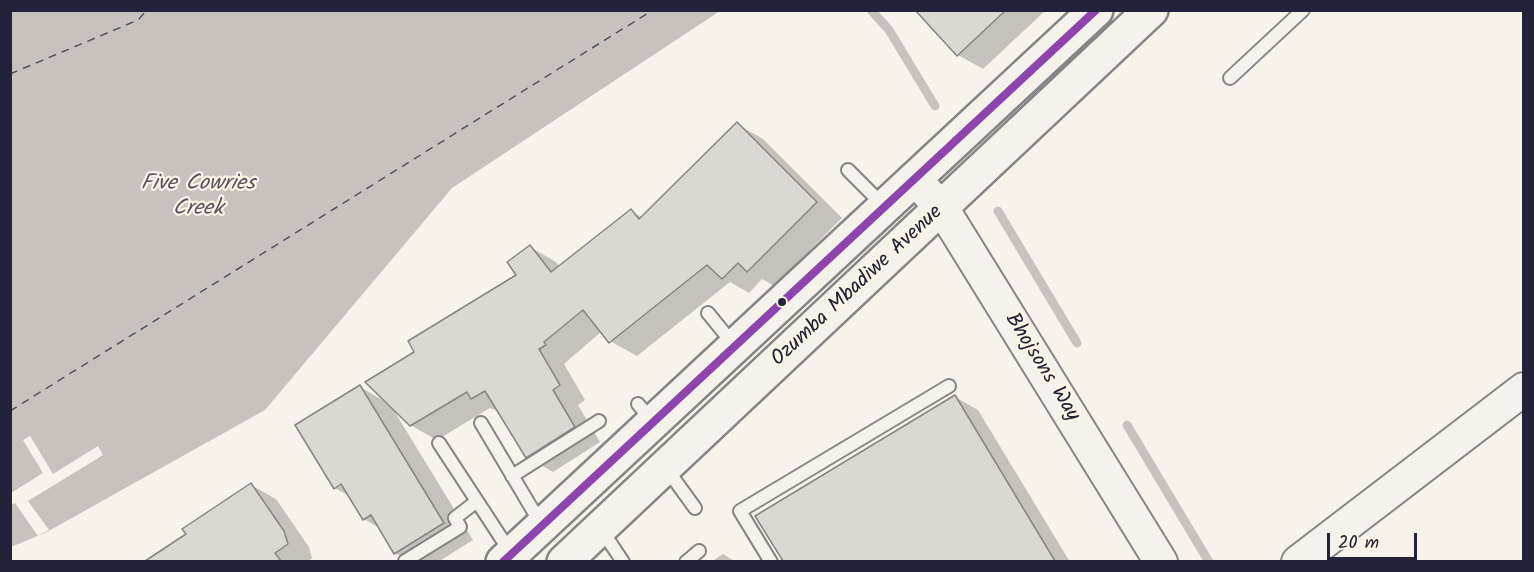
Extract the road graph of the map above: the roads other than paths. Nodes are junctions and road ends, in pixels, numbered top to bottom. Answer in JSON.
{"nodes":[{"id":1,"x":1096,"y":10,"type":"edge"},
{"id":2,"x":1151,"y":10,"type":"edge"},
{"id":3,"x":1303,"y":10,"type":"edge"},
{"id":4,"x":1230,"y":78,"type":"dead end"},
{"id":5,"x":848,"y":170,"type":"dead end"},
{"id":6,"x":914,"y":179,"type":"junction"},
{"id":7,"x":885,"y":207,"type":"junction"},
{"id":8,"x":942,"y":208,"type":"junction"},
{"id":9,"x":708,"y":313,"type":"dead end"},
{"id":10,"x":734,"y":345,"type":"junction"},
{"id":11,"x":949,"y":386,"type":"dead end"},
{"id":12,"x":1518,"y":404,"type":"edge"},
{"id":13,"x":599,"y":421,"type":"dead end"},
{"id":14,"x":481,"y":423,"type":"dead end"},
{"id":15,"x":439,"y":443,"type":"dead end"},
{"id":16,"x":666,"y":467,"type":"junction"},
{"id":17,"x":512,"y":476,"type":"junction"},
{"id":18,"x":477,"y":501,"type":"junction"},
{"id":19,"x":696,"y":508,"type":"dead end"},
{"id":20,"x":542,"y":525,"type":"junction"},
{"id":21,"x":600,"y":528,"type":"junction"},
{"id":22,"x":699,"y":551,"type":"dead end"},
{"id":23,"x":507,"y":558,"type":"edge"},
{"id":24,"x":573,"y":558,"type":"edge"},
{"id":25,"x":405,"y":561,"type":"edge"},
{"id":26,"x":623,"y":561,"type":"edge"},
{"id":27,"x":686,"y":561,"type":"edge"},
{"id":28,"x":771,"y":561,"type":"edge"},
{"id":29,"x":1161,"y":561,"type":"edge"},
{"id":30,"x":1298,"y":561,"type":"edge"}],
"edges":[{"from":1,"to":6,"type":"highway","name":"Ozumba Mbadiwe Avenue"},
{"from":2,"to":8,"type":"highway","name":"Ozumba Mbadiwe Avenue"},
{"from":3,"to":4,"type":"lane"},
{"from":5,"to":7,"type":"lane"},
{"from":6,"to":7,"type":"highway","name":"Ozumba Mbadiwe Avenue"},
{"from":6,"to":8,"type":"street","name":"Bhojsons Way"},
{"from":7,"to":10,"type":"highway","name":"Ozumba Mbadiwe Avenue"},
{"from":8,"to":16,"type":"highway","name":"Ozumba Mbadiwe Avenue"},
{"from":8,"to":29,"type":"street","name":"Bhojsons Way"},
{"from":9,"to":10,"type":"lane"},
{"from":10,"to":20,"type":"highway","name":"Ozumba Mbadiwe Avenue"},
{"from":11,"to":28,"type":"lane"},
{"from":12,"to":30,"type":"street"},
{"from":13,"to":17,"type":"lane"},
{"from":14,"to":17,"type":"lane"},
{"from":15,"to":18,"type":"lane"},
{"from":16,"to":19,"type":"lane"},
{"from":16,"to":21,"type":"highway","name":"Ozumba Mbadiwe Avenue"},
{"from":17,"to":20,"type":"lane"},
{"from":18,"to":23,"type":"lane"},
{"from":18,"to":25,"type":"lane"},
{"from":20,"to":23,"type":"highway","name":"Ozumba Mbadiwe Avenue"},
{"from":21,"to":24,"type":"highway","name":"Ozumba Mbadiwe Avenue"},
{"from":21,"to":26,"type":"lane"},
{"from":22,"to":27,"type":"lane"}]}
